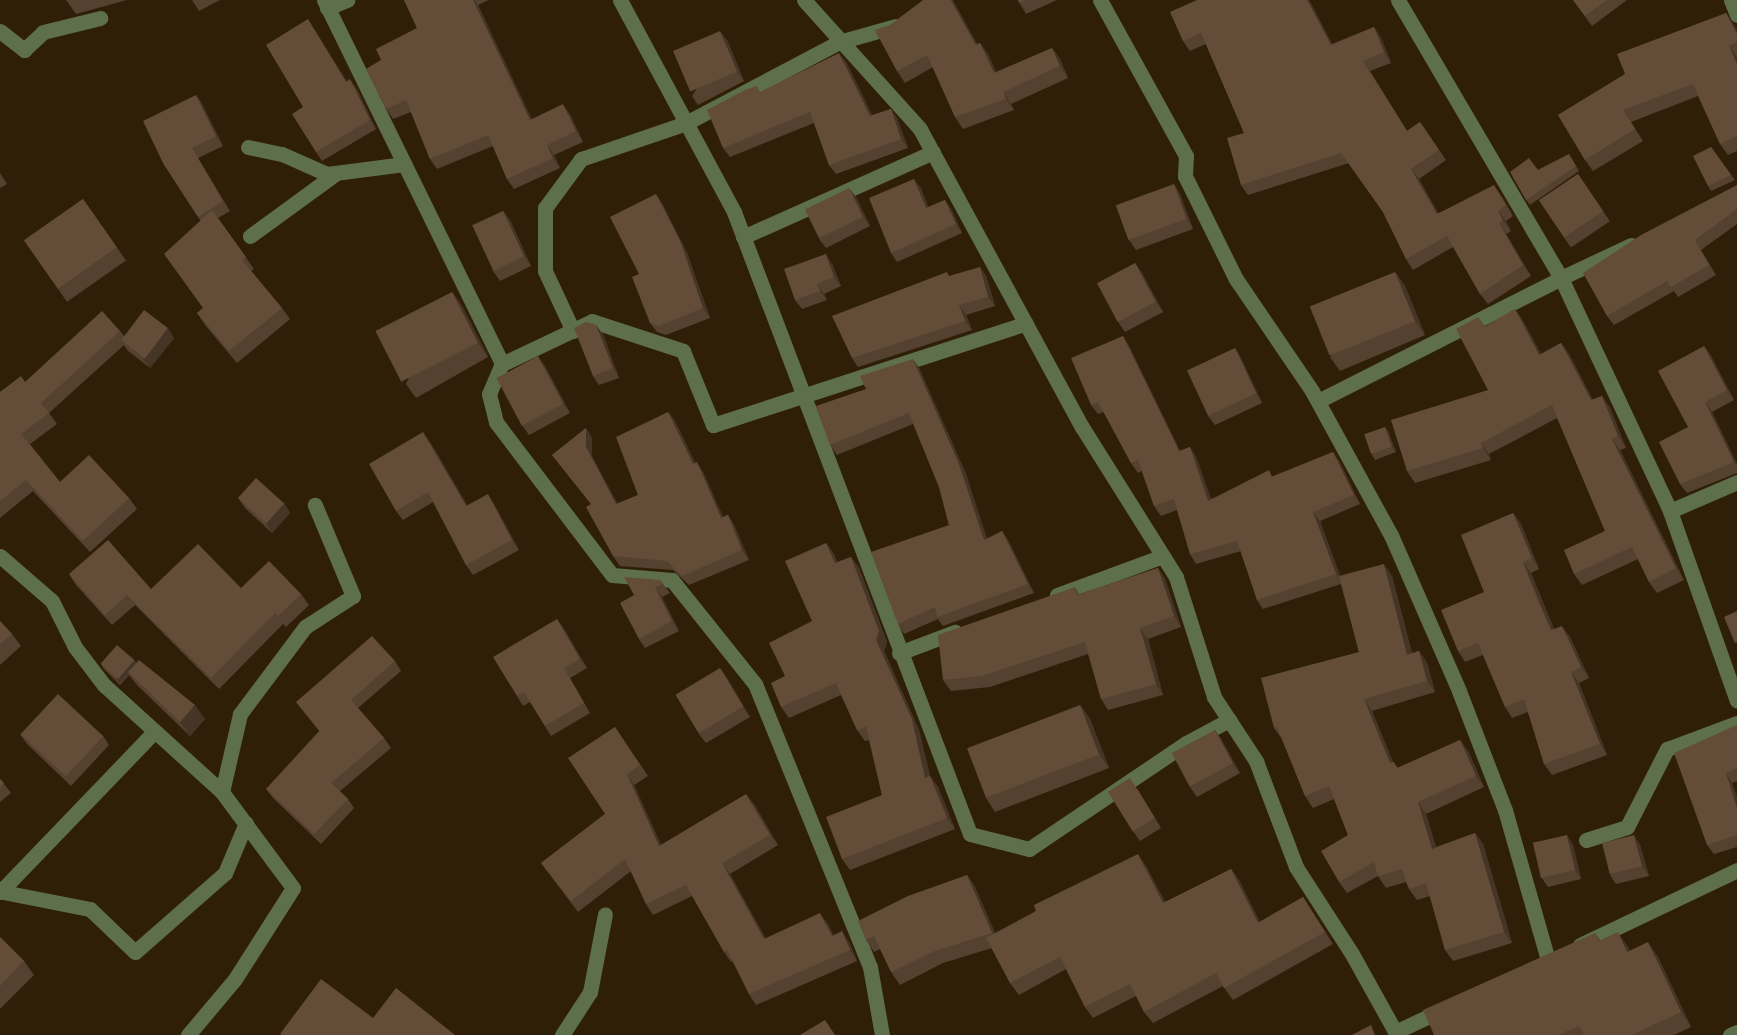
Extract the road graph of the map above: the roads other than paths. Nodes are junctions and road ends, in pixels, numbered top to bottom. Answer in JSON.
{"nodes":[{"id":1,"x":346,"y":0,"type":"edge"},
{"id":2,"x":620,"y":0,"type":"edge"},
{"id":3,"x":804,"y":0,"type":"edge"},
{"id":4,"x":1100,"y":0,"type":"edge"},
{"id":5,"x":1398,"y":0,"type":"edge"},
{"id":6,"x":1731,"y":0,"type":"edge"},
{"id":7,"x":326,"y":4,"type":"edge"},
{"id":8,"x":1737,"y":15,"type":"edge"},
{"id":9,"x":99,"y":18,"type":"dead end"},
{"id":10,"x":908,"y":18,"type":"edge"},
{"id":11,"x":0,"y":32,"type":"edge"},
{"id":12,"x":839,"y":42,"type":"junction"},
{"id":13,"x":686,"y":123,"type":"junction"},
{"id":14,"x":249,"y":147,"type":"dead end"},
{"id":15,"x":933,"y":152,"type":"junction"},
{"id":16,"x":404,"y":164,"type":"junction"},
{"id":17,"x":335,"y":174,"type":"junction"},
{"id":18,"x":250,"y":236,"type":"dead end"},
{"id":19,"x":743,"y":237,"type":"junction"},
{"id":20,"x":1647,"y":237,"type":"edge"},
{"id":21,"x":1561,"y":278,"type":"junction"},
{"id":22,"x":1026,"y":323,"type":"junction"},
{"id":23,"x":573,"y":331,"type":"junction"},
{"id":24,"x":502,"y":364,"type":"junction"},
{"id":25,"x":801,"y":396,"type":"junction"},
{"id":26,"x":1318,"y":401,"type":"junction"},
{"id":27,"x":1737,"y":482,"type":"edge"},
{"id":28,"x":315,"y":506,"type":"dead end"},
{"id":29,"x":1670,"y":512,"type":"junction"},
{"id":30,"x":0,"y":556,"type":"edge"},
{"id":31,"x":1163,"y":556,"type":"junction"},
{"id":32,"x":1042,"y":600,"type":"edge"},
{"id":33,"x":976,"y":625,"type":"edge"},
{"id":34,"x":899,"y":653,"type":"junction"},
{"id":35,"x":1737,"y":701,"type":"edge"},
{"id":36,"x":1230,"y":720,"type":"junction"},
{"id":37,"x":1737,"y":723,"type":"edge"},
{"id":38,"x":155,"y":731,"type":"junction"},
{"id":39,"x":222,"y":792,"type":"junction"},
{"id":40,"x":246,"y":824,"type":"junction"},
{"id":41,"x":1587,"y":840,"type":"dead end"},
{"id":42,"x":1737,"y":870,"type":"edge"},
{"id":43,"x":1,"y":892,"type":"edge"},
{"id":44,"x":604,"y":914,"type":"dead end"},
{"id":45,"x":1456,"y":1003,"type":"edge"},
{"id":46,"x":1737,"y":1032,"type":"edge"},
{"id":47,"x":1396,"y":1034,"type":"edge"},
{"id":48,"x":188,"y":1035,"type":"edge"},
{"id":49,"x":562,"y":1035,"type":"edge"},
{"id":50,"x":882,"y":1035,"type":"edge"},
{"id":51,"x":1730,"y":1035,"type":"edge"}],
"edges":[{"from":1,"to":7,"type":"street"},
{"from":2,"to":13,"type":"street"},
{"from":3,"to":12,"type":"street"},
{"from":4,"to":26,"type":"street"},
{"from":5,"to":21,"type":"street"},
{"from":6,"to":8,"type":"street"},
{"from":7,"to":16,"type":"street"},
{"from":9,"to":11,"type":"street"},
{"from":10,"to":12,"type":"street"},
{"from":12,"to":13,"type":"street"},
{"from":12,"to":15,"type":"street"},
{"from":13,"to":19,"type":"street"},
{"from":13,"to":23,"type":"street"},
{"from":14,"to":17,"type":"street"},
{"from":15,"to":19,"type":"street"},
{"from":15,"to":22,"type":"street"},
{"from":16,"to":17,"type":"street"},
{"from":16,"to":24,"type":"street"},
{"from":17,"to":18,"type":"street"},
{"from":19,"to":25,"type":"street"},
{"from":20,"to":21,"type":"street"},
{"from":21,"to":26,"type":"street"},
{"from":21,"to":29,"type":"street"},
{"from":22,"to":25,"type":"street"},
{"from":22,"to":31,"type":"street"},
{"from":23,"to":24,"type":"street"},
{"from":23,"to":25,"type":"street"},
{"from":24,"to":50,"type":"street"},
{"from":25,"to":34,"type":"street"},
{"from":26,"to":42,"type":"street"},
{"from":27,"to":29,"type":"street"},
{"from":28,"to":39,"type":"street"},
{"from":29,"to":35,"type":"street"},
{"from":30,"to":38,"type":"street"},
{"from":31,"to":32,"type":"street"},
{"from":31,"to":36,"type":"street"},
{"from":33,"to":34,"type":"street"},
{"from":34,"to":36,"type":"street"},
{"from":36,"to":47,"type":"street"},
{"from":37,"to":41,"type":"street"},
{"from":38,"to":39,"type":"street"},
{"from":38,"to":43,"type":"street"},
{"from":39,"to":40,"type":"street"},
{"from":40,"to":43,"type":"street"},
{"from":40,"to":48,"type":"street"},
{"from":44,"to":49,"type":"street"},
{"from":45,"to":47,"type":"street"},
{"from":46,"to":51,"type":"street"}]}
